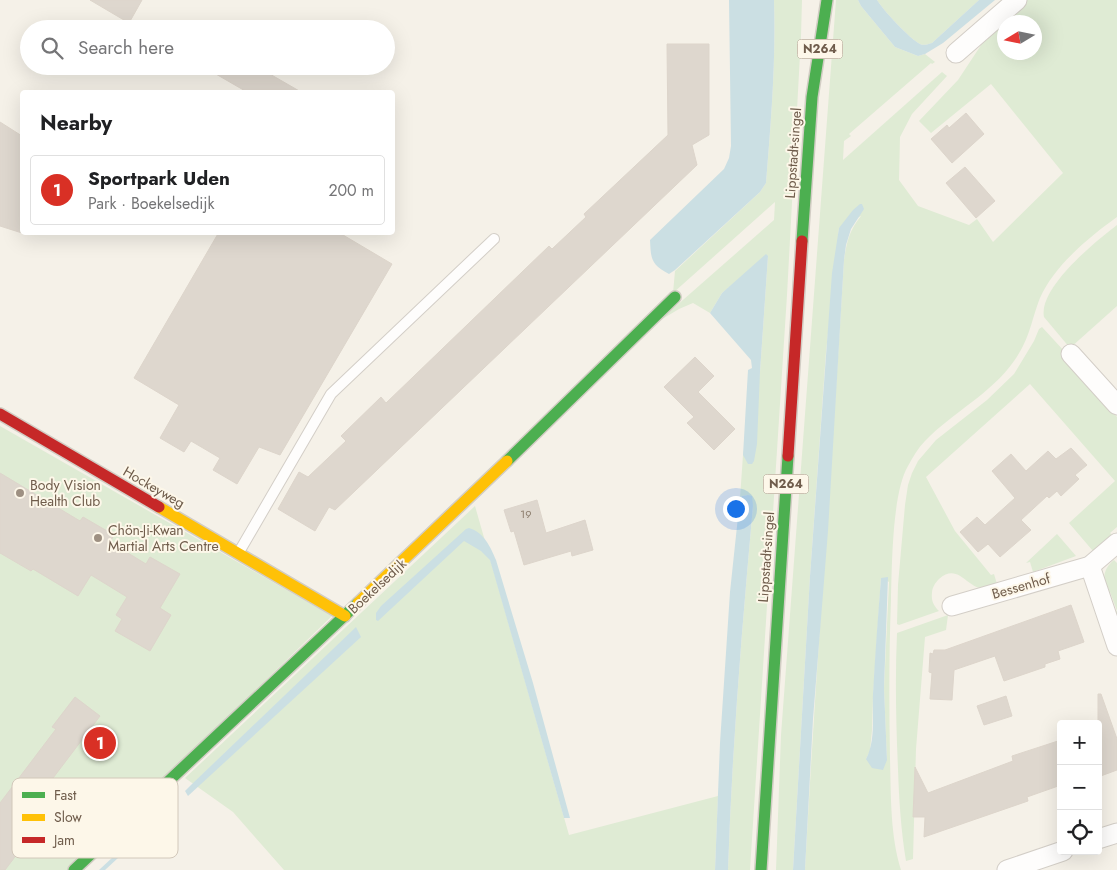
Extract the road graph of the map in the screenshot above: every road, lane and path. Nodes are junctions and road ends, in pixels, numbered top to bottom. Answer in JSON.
{"nodes":[{"id":1,"x":827,"y":0,"type":"edge"},
{"id":2,"x":1017,"y":0,"type":"edge"},
{"id":3,"x":810,"y":39,"type":"dead end"},
{"id":4,"x":956,"y":53,"type":"dead end"},
{"id":5,"x":812,"y":97,"type":"junction"},
{"id":6,"x":494,"y":239,"type":"dead end"},
{"id":7,"x":675,"y":297,"type":"dead end"},
{"id":8,"x":1071,"y":354,"type":"dead end"},
{"id":9,"x":1117,"y":406,"type":"edge"},
{"id":10,"x":0,"y":414,"type":"edge"},
{"id":11,"x":1117,"y":543,"type":"edge"},
{"id":12,"x":238,"y":553,"type":"junction"},
{"id":13,"x":1090,"y":566,"type":"junction"},
{"id":14,"x":952,"y":606,"type":"dead end"},
{"id":15,"x":345,"y":616,"type":"junction"},
{"id":16,"x":1117,"y":646,"type":"edge"},
{"id":17,"x":172,"y":778,"type":"edge"},
{"id":18,"x":1117,"y":833,"type":"edge"},
{"id":19,"x":1102,"y":838,"type":"edge"},
{"id":20,"x":1057,"y":853,"type":"edge"},
{"id":21,"x":87,"y":858,"type":"edge"},
{"id":22,"x":74,"y":870,"type":"edge"},
{"id":23,"x":761,"y":870,"type":"edge"},
{"id":24,"x":1008,"y":870,"type":"edge"}],
"edges":[{"from":1,"to":5,"type":"street","name":"Lippstadt-singel","number":"N264"},
{"from":2,"to":4,"type":"street"},
{"from":3,"to":5,"type":"street","name":"Lippstadt-singel","number":"N264"},
{"from":5,"to":23,"type":"street","name":"Lippstadt-singel","number":"N264"},
{"from":6,"to":12,"type":"lane"},
{"from":7,"to":15,"type":"street","name":"Boekelsedijk"},
{"from":8,"to":9,"type":"street"},
{"from":10,"to":12,"type":"street","name":"Hockeyweg"},
{"from":11,"to":13,"type":"street","name":"Bessenhof"},
{"from":12,"to":15,"type":"street","name":"Hockeyweg"},
{"from":13,"to":14,"type":"street","name":"Bessenhof"},
{"from":13,"to":16,"type":"street"},
{"from":15,"to":17,"type":"street","name":"Boekelsedijk"},
{"from":18,"to":19,"type":"street"},
{"from":20,"to":24,"type":"street"},
{"from":21,"to":22,"type":"street","name":"Boekelsedijk"}]}
